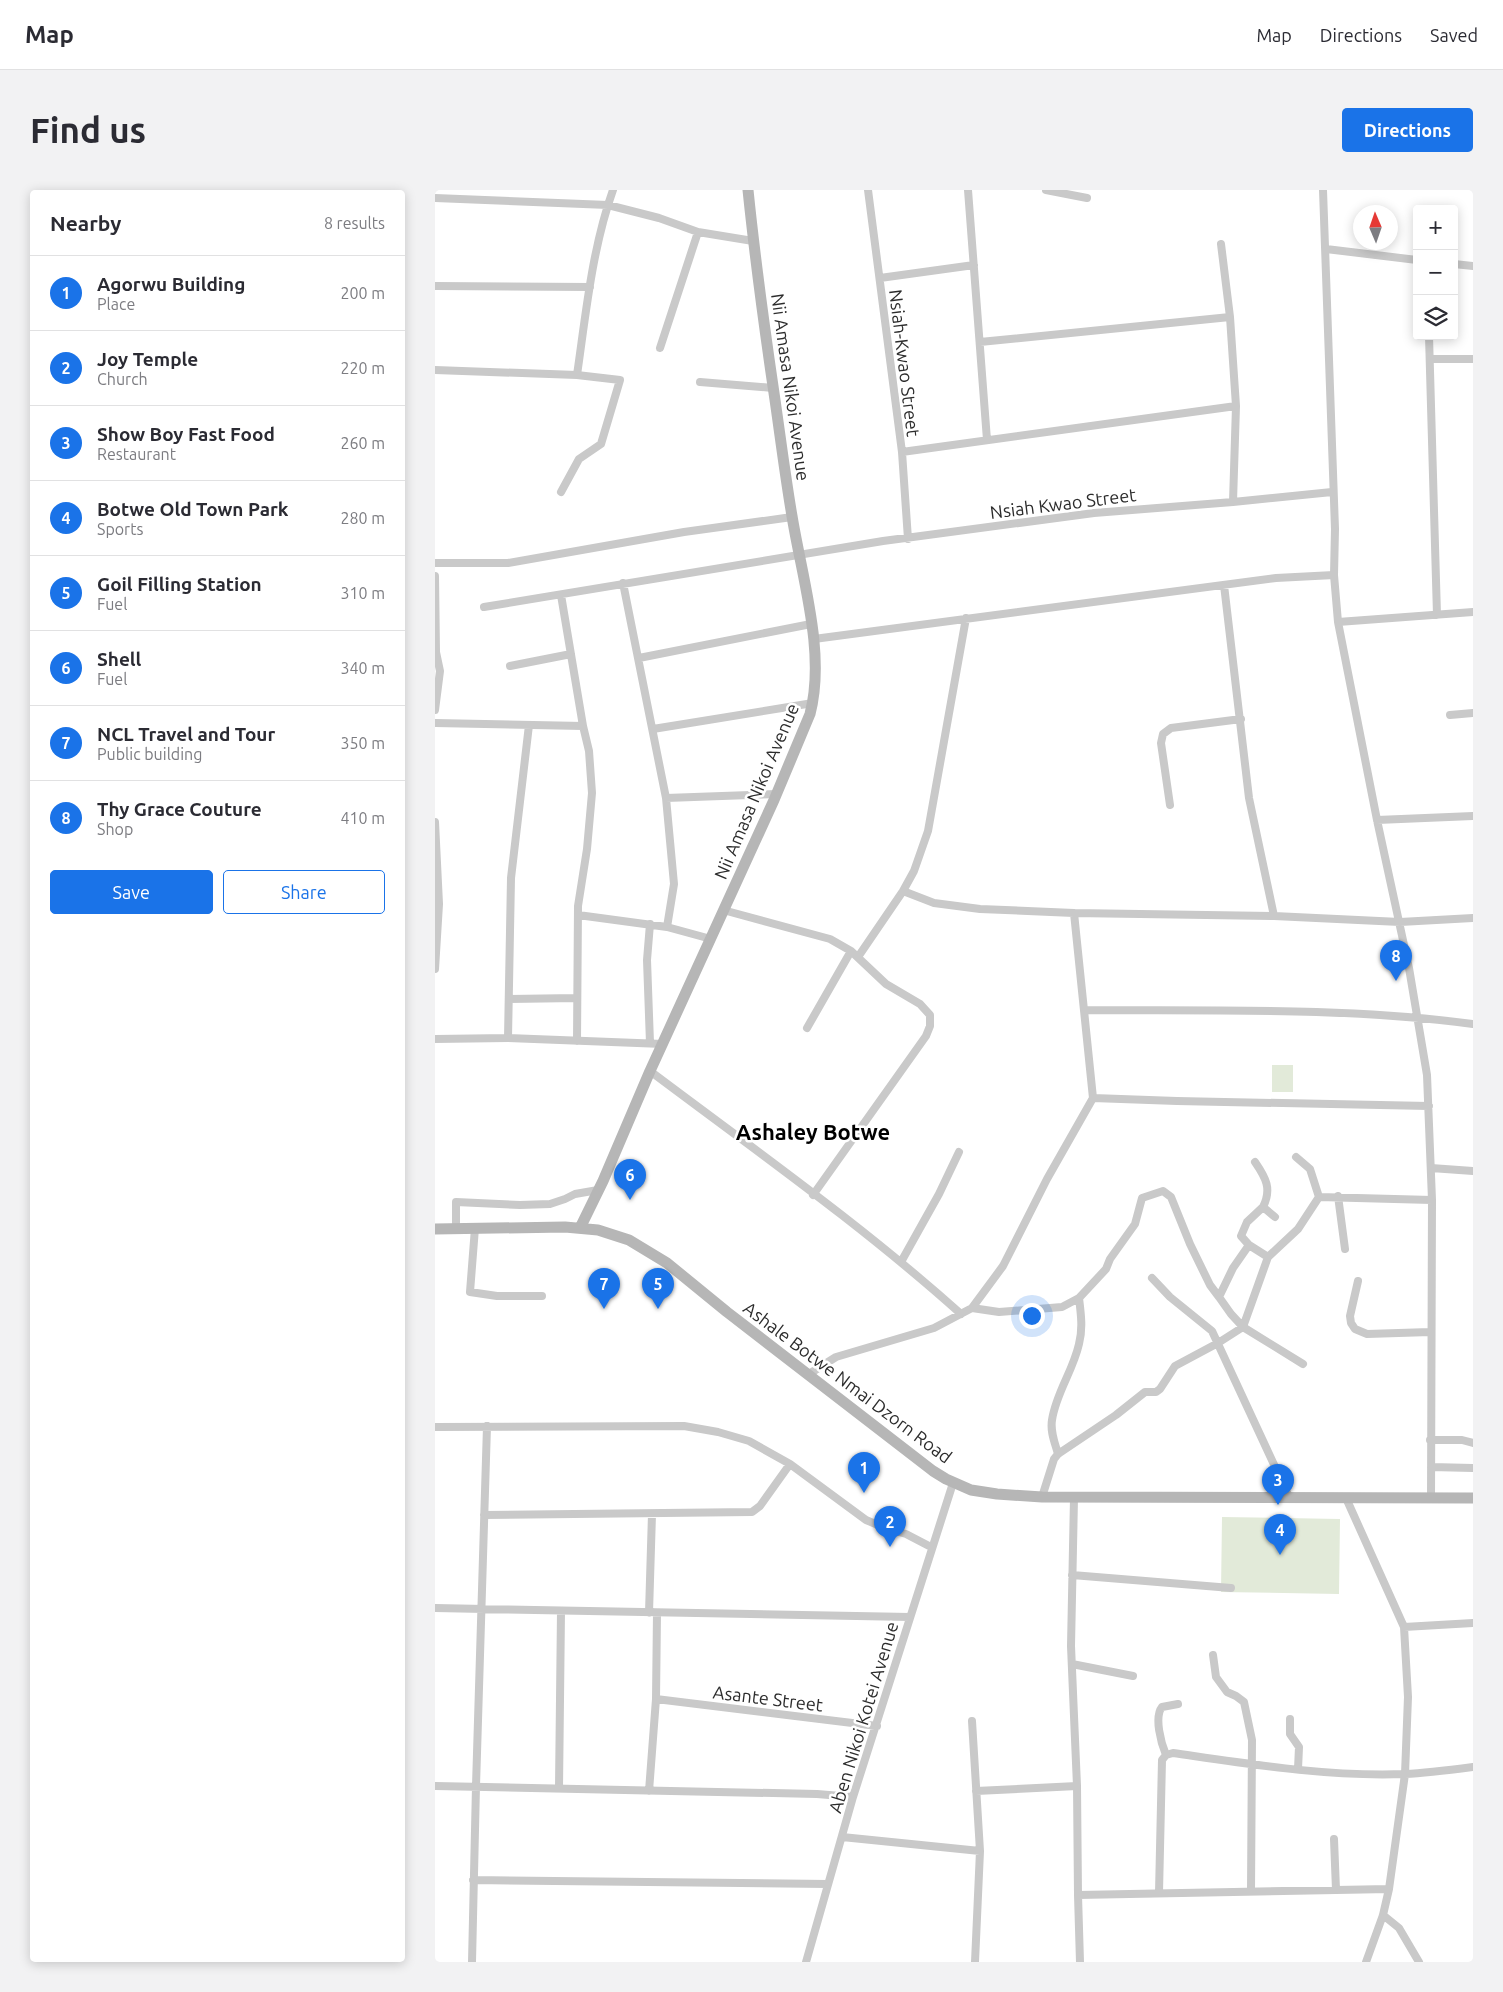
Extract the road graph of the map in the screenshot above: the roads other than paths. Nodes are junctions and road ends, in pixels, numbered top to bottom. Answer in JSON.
{"nodes":[{"id":1,"x":613,"y":190,"type":"edge"},
{"id":2,"x":748,"y":190,"type":"edge"},
{"id":3,"x":869,"y":190,"type":"edge"},
{"id":4,"x":968,"y":190,"type":"edge"},
{"id":5,"x":1046,"y":190,"type":"edge"},
{"id":6,"x":1323,"y":190,"type":"edge"},
{"id":7,"x":435,"y":198,"type":"edge"},
{"id":8,"x":1087,"y":198,"type":"dead end"},
{"id":9,"x":608,"y":205,"type":"junction"},
{"id":10,"x":698,"y":232,"type":"junction"},
{"id":11,"x":753,"y":241,"type":"junction"},
{"id":12,"x":1221,"y":244,"type":"dead end"},
{"id":13,"x":1326,"y":249,"type":"junction"},
{"id":14,"x":1413,"y":260,"type":"edge"},
{"id":15,"x":1458,"y":264,"type":"edge"},
{"id":16,"x":974,"y":265,"type":"junction"},
{"id":17,"x":1473,"y":266,"type":"edge"},
{"id":18,"x":879,"y":278,"type":"junction"},
{"id":19,"x":435,"y":286,"type":"edge"},
{"id":20,"x":590,"y":287,"type":"junction"},
{"id":21,"x":1230,"y":317,"type":"junction"},
{"id":22,"x":1429,"y":340,"type":"edge"},
{"id":23,"x":980,"y":342,"type":"junction"},
{"id":24,"x":660,"y":348,"type":"dead end"},
{"id":25,"x":1430,"y":359,"type":"junction"},
{"id":26,"x":1473,"y":359,"type":"edge"},
{"id":27,"x":435,"y":370,"type":"edge"},
{"id":28,"x":577,"y":375,"type":"junction"},
{"id":29,"x":699,"y":382,"type":"dead end"},
{"id":30,"x":773,"y":388,"type":"junction"},
{"id":31,"x":1236,"y":406,"type":"junction"},
{"id":32,"x":987,"y":440,"type":"junction"},
{"id":33,"x":901,"y":452,"type":"junction"},
{"id":34,"x":561,"y":492,"type":"dead end"},
{"id":35,"x":1332,"y":492,"type":"junction"},
{"id":36,"x":1233,"y":502,"type":"junction"},
{"id":37,"x":792,"y":517,"type":"junction"},
{"id":38,"x":909,"y":539,"type":"junction"},
{"id":39,"x":799,"y":554,"type":"junction"},
{"id":40,"x":435,"y":563,"type":"edge"},
{"id":41,"x":1334,"y":575,"type":"junction"},
{"id":42,"x":435,"y":576,"type":"edge"},
{"id":43,"x":623,"y":583,"type":"junction"},
{"id":44,"x":1223,"y":585,"type":"junction"},
{"id":45,"x":561,"y":595,"type":"junction"},
{"id":46,"x":484,"y":607,"type":"dead end"},
{"id":47,"x":1473,"y":612,"type":"edge"},
{"id":48,"x":1437,"y":615,"type":"junction"},
{"id":49,"x":966,"y":618,"type":"junction"},
{"id":50,"x":1338,"y":622,"type":"junction"},
{"id":51,"x":811,"y":624,"type":"junction"},
{"id":52,"x":814,"y":639,"type":"junction"},
{"id":53,"x":571,"y":654,"type":"junction"},
{"id":54,"x":639,"y":658,"type":"junction"},
{"id":55,"x":510,"y":666,"type":"dead end"},
{"id":56,"x":813,"y":703,"type":"junction"},
{"id":57,"x":435,"y":710,"type":"edge"},
{"id":58,"x":1473,"y":713,"type":"edge"},
{"id":59,"x":1450,"y":715,"type":"dead end"},
{"id":60,"x":1241,"y":719,"type":"junction"},
{"id":61,"x":435,"y":722,"type":"edge"},
{"id":62,"x":529,"y":725,"type":"junction"},
{"id":63,"x":583,"y":726,"type":"junction"},
{"id":64,"x":653,"y":729,"type":"junction"},
{"id":65,"x":777,"y":794,"type":"junction"},
{"id":66,"x":666,"y":798,"type":"junction"},
{"id":67,"x":1170,"y":805,"type":"dead end"},
{"id":68,"x":1473,"y":816,"type":"edge"},
{"id":69,"x":1377,"y":820,"type":"junction"},
{"id":70,"x":435,"y":822,"type":"edge"},
{"id":71,"x":903,"y":891,"type":"junction"},
{"id":72,"x":723,"y":910,"type":"junction"},
{"id":73,"x":1073,"y":913,"type":"junction"},
{"id":74,"x":578,"y":915,"type":"junction"},
{"id":75,"x":1274,"y":916,"type":"junction"},
{"id":76,"x":1473,"y":918,"type":"edge"},
{"id":77,"x":1400,"y":922,"type":"junction"},
{"id":78,"x":650,"y":924,"type":"junction"},
{"id":79,"x":667,"y":927,"type":"junction"},
{"id":80,"x":711,"y":939,"type":"junction"},
{"id":81,"x":855,"y":954,"type":"junction"},
{"id":82,"x":435,"y":969,"type":"edge"},
{"id":83,"x":577,"y":998,"type":"junction"},
{"id":84,"x":509,"y":999,"type":"junction"},
{"id":85,"x":1084,"y":1010,"type":"junction"},
{"id":86,"x":1417,"y":1016,"type":"junction"},
{"id":87,"x":1473,"y":1024,"type":"edge"},
{"id":88,"x":807,"y":1028,"type":"dead end"},
{"id":89,"x":508,"y":1038,"type":"junction"},
{"id":90,"x":435,"y":1039,"type":"edge"},
{"id":91,"x":577,"y":1041,"type":"junction"},
{"id":92,"x":650,"y":1043,"type":"junction"},
{"id":93,"x":663,"y":1044,"type":"junction"},
{"id":94,"x":650,"y":1071,"type":"junction"},
{"id":95,"x":1093,"y":1098,"type":"junction"},
{"id":96,"x":1429,"y":1106,"type":"junction"},
{"id":97,"x":959,"y":1152,"type":"dead end"},
{"id":98,"x":1297,"y":1157,"type":"dead end"},
{"id":99,"x":1255,"y":1162,"type":"dead end"},
{"id":100,"x":1431,"y":1168,"type":"junction"},
{"id":101,"x":1473,"y":1171,"type":"edge"},
{"id":102,"x":598,"y":1190,"type":"junction"},
{"id":103,"x":813,"y":1195,"type":"junction"},
{"id":104,"x":1338,"y":1196,"type":"junction"},
{"id":105,"x":1319,"y":1197,"type":"junction"},
{"id":106,"x":1432,"y":1200,"type":"junction"},
{"id":107,"x":1263,"y":1207,"type":"junction"},
{"id":108,"x":1275,"y":1217,"type":"dead end"},
{"id":109,"x":456,"y":1228,"type":"junction"},
{"id":110,"x":475,"y":1228,"type":"junction"},
{"id":111,"x":580,"y":1228,"type":"junction"},
{"id":112,"x":435,"y":1229,"type":"edge"},
{"id":113,"x":1249,"y":1246,"type":"junction"},
{"id":114,"x":1345,"y":1249,"type":"dead end"},
{"id":115,"x":1268,"y":1256,"type":"junction"},
{"id":116,"x":901,"y":1262,"type":"junction"},
{"id":117,"x":1153,"y":1278,"type":"dead end"},
{"id":118,"x":1358,"y":1281,"type":"dead end"},
{"id":119,"x":541,"y":1296,"type":"dead end"},
{"id":120,"x":1219,"y":1297,"type":"junction"},
{"id":121,"x":1079,"y":1298,"type":"junction"},
{"id":122,"x":972,"y":1308,"type":"junction"},
{"id":123,"x":961,"y":1314,"type":"junction"},
{"id":124,"x":1243,"y":1327,"type":"junction"},
{"id":125,"x":1430,"y":1332,"type":"junction"},
{"id":126,"x":1218,"y":1343,"type":"junction"},
{"id":127,"x":1303,"y":1364,"type":"dead end"},
{"id":128,"x":809,"y":1374,"type":"junction"},
{"id":129,"x":487,"y":1426,"type":"junction"},
{"id":130,"x":435,"y":1427,"type":"edge"},
{"id":131,"x":1430,"y":1440,"type":"junction"},
{"id":132,"x":1473,"y":1443,"type":"edge"},
{"id":133,"x":1058,"y":1454,"type":"junction"},
{"id":134,"x":790,"y":1464,"type":"junction"},
{"id":135,"x":1431,"y":1467,"type":"junction"},
{"id":136,"x":1473,"y":1468,"type":"edge"},
{"id":137,"x":953,"y":1483,"type":"junction"},
{"id":138,"x":1289,"y":1496,"type":"junction"},
{"id":139,"x":1041,"y":1497,"type":"junction"},
{"id":140,"x":1073,"y":1498,"type":"junction"},
{"id":141,"x":1346,"y":1498,"type":"junction"},
{"id":142,"x":1473,"y":1498,"type":"edge"},
{"id":143,"x":1431,"y":1499,"type":"junction"},
{"id":144,"x":651,"y":1514,"type":"junction"},
{"id":145,"x":484,"y":1515,"type":"junction"},
{"id":146,"x":931,"y":1547,"type":"junction"},
{"id":147,"x":1072,"y":1575,"type":"junction"},
{"id":148,"x":1231,"y":1588,"type":"dead end"},
{"id":149,"x":435,"y":1608,"type":"edge"},
{"id":150,"x":481,"y":1610,"type":"junction"},
{"id":151,"x":561,"y":1611,"type":"junction"},
{"id":152,"x":653,"y":1613,"type":"junction"},
{"id":153,"x":910,"y":1617,"type":"junction"},
{"id":154,"x":1473,"y":1623,"type":"edge"},
{"id":155,"x":1404,"y":1627,"type":"junction"},
{"id":156,"x":1213,"y":1655,"type":"dead end"},
{"id":157,"x":1072,"y":1664,"type":"junction"},
{"id":158,"x":1133,"y":1676,"type":"dead end"},
{"id":159,"x":656,"y":1699,"type":"junction"},
{"id":160,"x":1178,"y":1704,"type":"dead end"},
{"id":161,"x":1290,"y":1719,"type":"dead end"},
{"id":162,"x":971,"y":1721,"type":"dead end"},
{"id":163,"x":877,"y":1726,"type":"junction"},
{"id":164,"x":1166,"y":1754,"type":"junction"},
{"id":165,"x":1252,"y":1764,"type":"junction"},
{"id":166,"x":1473,"y":1767,"type":"edge"},
{"id":167,"x":1298,"y":1769,"type":"junction"},
{"id":168,"x":1405,"y":1774,"type":"junction"},
{"id":169,"x":435,"y":1786,"type":"edge"},
{"id":170,"x":475,"y":1786,"type":"junction"},
{"id":171,"x":1077,"y":1786,"type":"junction"},
{"id":172,"x":559,"y":1788,"type":"junction"},
{"id":173,"x":649,"y":1791,"type":"junction"},
{"id":174,"x":976,"y":1792,"type":"junction"},
{"id":175,"x":853,"y":1797,"type":"junction"},
{"id":176,"x":842,"y":1837,"type":"junction"},
{"id":177,"x":1334,"y":1839,"type":"dead end"},
{"id":178,"x":980,"y":1851,"type":"junction"},
{"id":179,"x":473,"y":1880,"type":"junction"},
{"id":180,"x":829,"y":1884,"type":"junction"},
{"id":181,"x":1389,"y":1889,"type":"junction"},
{"id":182,"x":1336,"y":1890,"type":"junction"},
{"id":183,"x":1251,"y":1891,"type":"junction"},
{"id":184,"x":1159,"y":1893,"type":"junction"},
{"id":185,"x":1078,"y":1895,"type":"junction"},
{"id":186,"x":1383,"y":1915,"type":"junction"},
{"id":187,"x":472,"y":1962,"type":"edge"},
{"id":188,"x":806,"y":1962,"type":"edge"},
{"id":189,"x":975,"y":1962,"type":"edge"},
{"id":190,"x":1080,"y":1962,"type":"edge"},
{"id":191,"x":1367,"y":1962,"type":"edge"},
{"id":192,"x":1419,"y":1962,"type":"edge"}],
"edges":[{"from":1,"to":9,"type":"street"},
{"from":2,"to":11,"type":"main road","name":"Nii Amasa Nikoi Avenue"},
{"from":3,"to":18,"type":"street","name":"Nsiah-Kwao Street"},
{"from":4,"to":16,"type":"street"},
{"from":5,"to":8,"type":"street"},
{"from":6,"to":13,"type":"street"},
{"from":7,"to":9,"type":"street"},
{"from":9,"to":10,"type":"street"},
{"from":9,"to":20,"type":"street"},
{"from":10,"to":11,"type":"street"},
{"from":10,"to":24,"type":"street"},
{"from":11,"to":30,"type":"main road","name":"Nii Amasa Nikoi Avenue"},
{"from":12,"to":21,"type":"street"},
{"from":13,"to":14,"type":"street"},
{"from":13,"to":35,"type":"street"},
{"from":15,"to":17,"type":"street"},
{"from":16,"to":18,"type":"street"},
{"from":16,"to":23,"type":"street"},
{"from":18,"to":33,"type":"street","name":"Nsiah-Kwao Street"},
{"from":19,"to":20,"type":"street"},
{"from":20,"to":28,"type":"street"},
{"from":21,"to":23,"type":"street"},
{"from":21,"to":31,"type":"street"},
{"from":22,"to":25,"type":"street"},
{"from":23,"to":32,"type":"street"},
{"from":25,"to":26,"type":"street"},
{"from":25,"to":48,"type":"street"},
{"from":27,"to":28,"type":"street"},
{"from":28,"to":34,"type":"street"},
{"from":29,"to":30,"type":"street"},
{"from":30,"to":37,"type":"main road","name":"Nii Amasa Nikoi Avenue"},
{"from":31,"to":32,"type":"street"},
{"from":31,"to":36,"type":"street"},
{"from":32,"to":33,"type":"street"},
{"from":33,"to":38,"type":"street","name":"Nsiah-Kwao Street"},
{"from":35,"to":36,"type":"street","name":"Nsiah Kwao Street"},
{"from":35,"to":41,"type":"street"},
{"from":36,"to":38,"type":"street","name":"Nsiah Kwao Street"},
{"from":37,"to":39,"type":"main road","name":"Nii Amasa Nikoi Avenue"},
{"from":37,"to":40,"type":"street"},
{"from":38,"to":39,"type":"street","name":"Nsiah Kwao Street"},
{"from":39,"to":43,"type":"street","name":"Nsiah Kwao Street"},
{"from":39,"to":51,"type":"main road","name":"Nii Amasa Nikoi Avenue"},
{"from":41,"to":44,"type":"street"},
{"from":41,"to":50,"type":"street"},
{"from":42,"to":57,"type":"street"},
{"from":43,"to":45,"type":"street","name":"Nsiah Kwao Street"},
{"from":43,"to":54,"type":"street"},
{"from":44,"to":49,"type":"street"},
{"from":44,"to":60,"type":"street"},
{"from":45,"to":46,"type":"street","name":"Nsiah Kwao Street"},
{"from":45,"to":53,"type":"street"},
{"from":47,"to":48,"type":"street"},
{"from":48,"to":50,"type":"street"},
{"from":49,"to":52,"type":"street"},
{"from":49,"to":71,"type":"street"},
{"from":50,"to":69,"type":"street"},
{"from":51,"to":52,"type":"main road","name":"Nii Amasa Nikoi Avenue"},
{"from":51,"to":54,"type":"street"},
{"from":52,"to":56,"type":"main road","name":"Nii Amasa Nikoi Avenue"},
{"from":53,"to":55,"type":"street"},
{"from":53,"to":63,"type":"street"},
{"from":54,"to":64,"type":"street"},
{"from":56,"to":64,"type":"street"},
{"from":56,"to":65,"type":"main road","name":"Nii Amasa Nikoi Avenue"},
{"from":58,"to":59,"type":"street"},
{"from":60,"to":67,"type":"street"},
{"from":60,"to":75,"type":"street"},
{"from":61,"to":62,"type":"street"},
{"from":62,"to":63,"type":"street"},
{"from":62,"to":84,"type":"street"},
{"from":63,"to":74,"type":"street"},
{"from":64,"to":66,"type":"street"},
{"from":65,"to":66,"type":"street"},
{"from":65,"to":72,"type":"main road","name":"Nii Amasa Nikoi Avenue"},
{"from":66,"to":79,"type":"street"},
{"from":68,"to":69,"type":"street"},
{"from":69,"to":77,"type":"street"},
{"from":70,"to":82,"type":"street"},
{"from":71,"to":73,"type":"street"},
{"from":71,"to":81,"type":"street"},
{"from":72,"to":80,"type":"main road","name":"Nii Amasa Nikoi Avenue"},
{"from":72,"to":81,"type":"street"},
{"from":73,"to":75,"type":"street"},
{"from":73,"to":85,"type":"street"},
{"from":74,"to":78,"type":"street"},
{"from":74,"to":83,"type":"street"},
{"from":75,"to":77,"type":"street"},
{"from":76,"to":77,"type":"street"},
{"from":77,"to":86,"type":"street"},
{"from":78,"to":79,"type":"street"},
{"from":78,"to":92,"type":"street"},
{"from":79,"to":80,"type":"street"},
{"from":80,"to":93,"type":"main road","name":"Nii Amasa Nikoi Avenue"},
{"from":81,"to":88,"type":"street"},
{"from":81,"to":103,"type":"street"},
{"from":83,"to":84,"type":"street"},
{"from":83,"to":91,"type":"street"},
{"from":84,"to":89,"type":"street"},
{"from":85,"to":86,"type":"street"},
{"from":85,"to":95,"type":"street"},
{"from":86,"to":87,"type":"street"},
{"from":86,"to":96,"type":"street"},
{"from":89,"to":90,"type":"street"},
{"from":89,"to":91,"type":"street"},
{"from":91,"to":92,"type":"street"},
{"from":92,"to":93,"type":"street"},
{"from":93,"to":94,"type":"main road","name":"Nii Amasa Nikoi Avenue"},
{"from":94,"to":102,"type":"main road","name":"Nii Amasa Nikoi Avenue"},
{"from":94,"to":103,"type":"street"},
{"from":95,"to":96,"type":"street"},
{"from":95,"to":122,"type":"street"},
{"from":96,"to":100,"type":"street"},
{"from":97,"to":116,"type":"street"},
{"from":98,"to":105,"type":"street"},
{"from":99,"to":107,"type":"street"},
{"from":100,"to":101,"type":"street"},
{"from":100,"to":106,"type":"street"},
{"from":102,"to":109,"type":"street"},
{"from":102,"to":111,"type":"main road","name":"Nii Amasa Nikoi Avenue"},
{"from":103,"to":116,"type":"street"},
{"from":104,"to":105,"type":"street"},
{"from":104,"to":106,"type":"street"},
{"from":104,"to":114,"type":"street"},
{"from":105,"to":115,"type":"street"},
{"from":106,"to":125,"type":"street"},
{"from":107,"to":108,"type":"street"},
{"from":107,"to":113,"type":"street"},
{"from":109,"to":110,"type":"main road","name":"Ashale Botwe Nmai Dzorn Road"},
{"from":109,"to":112,"type":"main road","name":"Ashale Botwe Nmai Dzorn Road"},
{"from":110,"to":111,"type":"main road","name":"Ashale Botwe Nmai Dzorn Road"},
{"from":110,"to":119,"type":"street"},
{"from":111,"to":128,"type":"main road","name":"Ashale Botwe Nmai Dzorn Road"},
{"from":113,"to":115,"type":"street"},
{"from":113,"to":120,"type":"street"},
{"from":115,"to":124,"type":"street"},
{"from":116,"to":123,"type":"street"},
{"from":117,"to":126,"type":"street"},
{"from":118,"to":125,"type":"street"},
{"from":120,"to":121,"type":"street"},
{"from":120,"to":124,"type":"street"},
{"from":121,"to":122,"type":"street"},
{"from":121,"to":133,"type":"street"},
{"from":122,"to":123,"type":"street"},
{"from":123,"to":128,"type":"street"},
{"from":124,"to":126,"type":"street"},
{"from":124,"to":127,"type":"street"},
{"from":125,"to":131,"type":"street"},
{"from":126,"to":133,"type":"street"},
{"from":126,"to":138,"type":"street"},
{"from":128,"to":137,"type":"main road","name":"Ashale Botwe Nmai Dzorn Road"},
{"from":129,"to":130,"type":"street"},
{"from":129,"to":134,"type":"street"},
{"from":129,"to":145,"type":"street"},
{"from":131,"to":132,"type":"street"},
{"from":131,"to":135,"type":"street"},
{"from":133,"to":139,"type":"street"},
{"from":134,"to":144,"type":"street"},
{"from":134,"to":146,"type":"street"},
{"from":135,"to":136,"type":"street"},
{"from":135,"to":143,"type":"street"},
{"from":137,"to":139,"type":"main road","name":"Ashale Botwe Nmai Dzorn Road"},
{"from":137,"to":146,"type":"street","name":"Aben Nikoi Kotei Avenue"},
{"from":138,"to":140,"type":"main road","name":"Ashale Botwe Nmai Dzorn Road"},
{"from":138,"to":141,"type":"main road","name":"Ashale Botwe Nmai Dzorn Road"},
{"from":139,"to":140,"type":"main road","name":"Ashale Botwe Nmai Dzorn Road"},
{"from":140,"to":147,"type":"street"},
{"from":141,"to":143,"type":"main road","name":"Ashale Botwe Nmai Dzorn Road"},
{"from":141,"to":155,"type":"street"},
{"from":142,"to":143,"type":"main road","name":"Ashale Botwe Nmai Dzorn Road"},
{"from":144,"to":145,"type":"street"},
{"from":144,"to":152,"type":"street"},
{"from":145,"to":150,"type":"street"},
{"from":146,"to":153,"type":"street","name":"Aben Nikoi Kotei Avenue"},
{"from":147,"to":148,"type":"street"},
{"from":147,"to":157,"type":"street"},
{"from":149,"to":150,"type":"street"},
{"from":150,"to":151,"type":"street"},
{"from":150,"to":170,"type":"street"},
{"from":151,"to":152,"type":"street"},
{"from":151,"to":172,"type":"street"},
{"from":152,"to":153,"type":"street"},
{"from":152,"to":159,"type":"street"},
{"from":153,"to":163,"type":"street","name":"Aben Nikoi Kotei Avenue"},
{"from":154,"to":155,"type":"street"},
{"from":155,"to":168,"type":"street"},
{"from":156,"to":165,"type":"street"},
{"from":157,"to":158,"type":"street"},
{"from":157,"to":171,"type":"street"},
{"from":159,"to":163,"type":"street","name":"Asante Street"},
{"from":159,"to":173,"type":"street"},
{"from":160,"to":164,"type":"street"},
{"from":161,"to":167,"type":"street"},
{"from":162,"to":174,"type":"street"},
{"from":163,"to":175,"type":"street","name":"Aben Nikoi Kotei Avenue"},
{"from":164,"to":165,"type":"street"},
{"from":164,"to":184,"type":"street"},
{"from":165,"to":167,"type":"street"},
{"from":165,"to":183,"type":"street"},
{"from":166,"to":168,"type":"street"},
{"from":167,"to":168,"type":"street"},
{"from":168,"to":181,"type":"street"},
{"from":169,"to":170,"type":"street"},
{"from":170,"to":172,"type":"street"},
{"from":170,"to":179,"type":"street"},
{"from":171,"to":174,"type":"street"},
{"from":171,"to":185,"type":"street"},
{"from":172,"to":173,"type":"street"},
{"from":173,"to":175,"type":"street"},
{"from":174,"to":178,"type":"street"},
{"from":175,"to":176,"type":"street","name":"Aben Nikoi Kotei Avenue"},
{"from":176,"to":178,"type":"street"},
{"from":176,"to":180,"type":"street","name":"Aben Nikoi Kotei Avenue"},
{"from":177,"to":182,"type":"street"},
{"from":178,"to":189,"type":"street"},
{"from":179,"to":180,"type":"street"},
{"from":179,"to":187,"type":"street"},
{"from":180,"to":188,"type":"street","name":"Aben Nikoi Kotei Avenue"},
{"from":181,"to":182,"type":"street"},
{"from":181,"to":186,"type":"street"},
{"from":182,"to":183,"type":"street"},
{"from":183,"to":184,"type":"street"},
{"from":184,"to":185,"type":"street"},
{"from":185,"to":190,"type":"street"},
{"from":186,"to":191,"type":"street"},
{"from":186,"to":192,"type":"street"}]}
